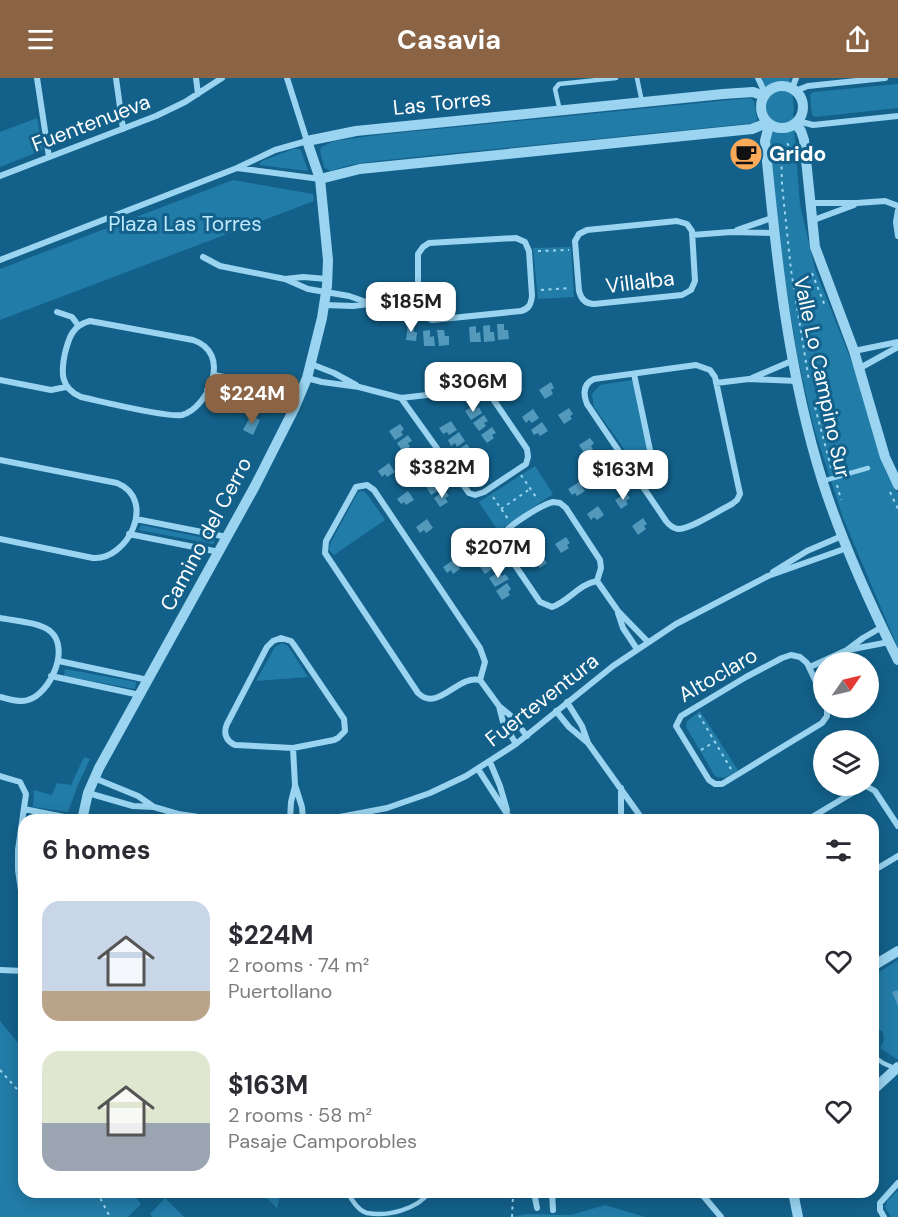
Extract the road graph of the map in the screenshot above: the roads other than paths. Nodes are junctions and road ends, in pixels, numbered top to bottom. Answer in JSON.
{"nodes":[{"id":1,"x":37,"y":78,"type":"edge"},
{"id":2,"x":116,"y":78,"type":"edge"},
{"id":3,"x":196,"y":78,"type":"edge"},
{"id":4,"x":222,"y":78,"type":"edge"},
{"id":5,"x":287,"y":78,"type":"edge"},
{"id":6,"x":616,"y":78,"type":"edge"},
{"id":7,"x":637,"y":78,"type":"edge"},
{"id":8,"x":758,"y":78,"type":"edge"},
{"id":9,"x":885,"y":78,"type":"edge"},
{"id":10,"x":794,"y":86,"type":"edge"},
{"id":11,"x":198,"y":94,"type":"junction"},
{"id":12,"x":764,"y":94,"type":"junction"},
{"id":13,"x":642,"y":102,"type":"junction"},
{"id":14,"x":561,"y":111,"type":"junction"},
{"id":15,"x":898,"y":116,"type":"edge"},
{"id":16,"x":797,"y":122,"type":"junction"},
{"id":17,"x":768,"y":124,"type":"junction"},
{"id":18,"x":123,"y":129,"type":"junction"},
{"id":19,"x":307,"y":141,"type":"junction"},
{"id":20,"x":49,"y":157,"type":"junction"},
{"id":21,"x":237,"y":168,"type":"junction"},
{"id":22,"x":0,"y":176,"type":"edge"},
{"id":23,"x":320,"y":179,"type":"junction"},
{"id":24,"x":809,"y":203,"type":"junction"},
{"id":25,"x":857,"y":203,"type":"junction"},
{"id":26,"x":898,"y":208,"type":"edge"},
{"id":27,"x":772,"y":218,"type":"junction"},
{"id":28,"x":811,"y":221,"type":"junction"},
{"id":29,"x":730,"y":232,"type":"junction"},
{"id":30,"x":774,"y":232,"type":"junction"},
{"id":31,"x":692,"y":235,"type":"junction"},
{"id":32,"x":898,"y":236,"type":"edge"},
{"id":33,"x":203,"y":257,"type":"dead end"},
{"id":34,"x":0,"y":260,"type":"edge"},
{"id":35,"x":285,"y":279,"type":"junction"},
{"id":36,"x":327,"y":279,"type":"junction"},
{"id":37,"x":325,"y":299,"type":"junction"},
{"id":38,"x":369,"y":303,"type":"junction"},
{"id":39,"x":418,"y":306,"type":"junction"},
{"id":40,"x":57,"y":312,"type":"dead end"},
{"id":41,"x":78,"y":325,"type":"junction"},
{"id":42,"x":898,"y":342,"type":"edge"},
{"id":43,"x":898,"y":347,"type":"edge"},
{"id":44,"x":855,"y":351,"type":"junction"},
{"id":45,"x":794,"y":360,"type":"junction"},
{"id":46,"x":310,"y":364,"type":"junction"},
{"id":47,"x":860,"y":368,"type":"junction"},
{"id":48,"x":634,"y":374,"type":"junction"},
{"id":49,"x":214,"y":375,"type":"junction"},
{"id":50,"x":307,"y":378,"type":"junction"},
{"id":51,"x":0,"y":380,"type":"edge"},
{"id":52,"x":749,"y":380,"type":"junction"},
{"id":53,"x":798,"y":381,"type":"junction"},
{"id":54,"x":716,"y":383,"type":"junction"},
{"id":55,"x":66,"y":387,"type":"junction"},
{"id":56,"x":359,"y":387,"type":"junction"},
{"id":57,"x":207,"y":390,"type":"junction"},
{"id":58,"x":301,"y":392,"type":"junction"},
{"id":59,"x":401,"y":398,"type":"junction"},
{"id":60,"x":294,"y":409,"type":"junction"},
{"id":61,"x":0,"y":459,"type":"edge"},
{"id":62,"x":868,"y":468,"type":"dead end"},
{"id":63,"x":633,"y":474,"type":"junction"},
{"id":64,"x":823,"y":481,"type":"junction"},
{"id":65,"x":898,"y":485,"type":"edge"},
{"id":66,"x":136,"y":519,"type":"junction"},
{"id":67,"x":129,"y":534,"type":"junction"},
{"id":68,"x":842,"y":536,"type":"junction"},
{"id":69,"x":228,"y":537,"type":"junction"},
{"id":70,"x":0,"y":539,"type":"edge"},
{"id":71,"x":847,"y":548,"type":"junction"},
{"id":72,"x":220,"y":552,"type":"junction"},
{"id":73,"x":768,"y":576,"type":"junction"},
{"id":74,"x":597,"y":580,"type":"junction"},
{"id":75,"x":618,"y":611,"type":"junction"},
{"id":76,"x":0,"y":618,"type":"edge"},
{"id":77,"x":882,"y":627,"type":"junction"},
{"id":78,"x":648,"y":642,"type":"junction"},
{"id":79,"x":889,"y":642,"type":"junction"},
{"id":80,"x":637,"y":649,"type":"junction"},
{"id":81,"x":847,"y":650,"type":"junction"},
{"id":82,"x":898,"y":660,"type":"edge"},
{"id":83,"x":59,"y":661,"type":"junction"},
{"id":84,"x":810,"y":667,"type":"junction"},
{"id":85,"x":813,"y":674,"type":"edge"},
{"id":86,"x":51,"y":676,"type":"junction"},
{"id":87,"x":149,"y":680,"type":"junction"},
{"id":88,"x":480,"y":680,"type":"junction"},
{"id":89,"x":140,"y":695,"type":"junction"},
{"id":90,"x":0,"y":697,"type":"edge"},
{"id":91,"x":567,"y":702,"type":"junction"},
{"id":92,"x":499,"y":706,"type":"junction"},
{"id":93,"x":556,"y":711,"type":"junction"},
{"id":94,"x":826,"y":718,"type":"edge"},
{"id":95,"x":527,"y":736,"type":"junction"},
{"id":96,"x":588,"y":743,"type":"junction"},
{"id":97,"x":516,"y":744,"type":"junction"},
{"id":98,"x":293,"y":748,"type":"junction"},
{"id":99,"x":490,"y":762,"type":"junction"},
{"id":100,"x":478,"y":769,"type":"junction"},
{"id":101,"x":0,"y":776,"type":"edge"},
{"id":102,"x":94,"y":778,"type":"junction"},
{"id":103,"x":295,"y":785,"type":"junction"},
{"id":104,"x":621,"y":788,"type":"junction"},
{"id":105,"x":88,"y":793,"type":"junction"},
{"id":106,"x":848,"y":796,"type":"edge"},
{"id":107,"x":877,"y":796,"type":"edge"},
{"id":108,"x":154,"y":807,"type":"junction"},
{"id":109,"x":24,"y":809,"type":"junction"},
{"id":110,"x":24,"y":814,"type":"edge"},
{"id":111,"x":50,"y":814,"type":"edge"},
{"id":112,"x":83,"y":814,"type":"edge"},
{"id":113,"x":178,"y":814,"type":"edge"},
{"id":114,"x":290,"y":814,"type":"edge"},
{"id":115,"x":303,"y":814,"type":"edge"},
{"id":116,"x":374,"y":814,"type":"edge"},
{"id":117,"x":507,"y":814,"type":"edge"},
{"id":118,"x":509,"y":814,"type":"edge"},
{"id":119,"x":621,"y":814,"type":"edge"},
{"id":120,"x":639,"y":814,"type":"edge"},
{"id":121,"x":817,"y":814,"type":"edge"},
{"id":122,"x":898,"y":826,"type":"edge"},
{"id":123,"x":18,"y":850,"type":"edge"},
{"id":124,"x":898,"y":856,"type":"edge"},
{"id":125,"x":879,"y":867,"type":"edge"},
{"id":126,"x":18,"y":870,"type":"edge"},
{"id":127,"x":898,"y":951,"type":"edge"},
{"id":128,"x":879,"y":962,"type":"edge"},
{"id":129,"x":0,"y":970,"type":"edge"},
{"id":130,"x":18,"y":971,"type":"edge"},
{"id":131,"x":879,"y":1061,"type":"edge"},
{"id":132,"x":897,"y":1068,"type":"edge"},
{"id":133,"x":879,"y":1084,"type":"edge"},
{"id":134,"x":898,"y":1183,"type":"edge"},
{"id":135,"x":352,"y":1198,"type":"edge"},
{"id":136,"x":422,"y":1198,"type":"edge"},
{"id":137,"x":535,"y":1198,"type":"edge"},
{"id":138,"x":552,"y":1198,"type":"edge"},
{"id":139,"x":705,"y":1198,"type":"edge"},
{"id":140,"x":794,"y":1198,"type":"edge"},
{"id":141,"x":537,"y":1208,"type":"dead end"},
{"id":142,"x":553,"y":1210,"type":"dead end"},
{"id":143,"x":721,"y":1217,"type":"edge"},
{"id":144,"x":798,"y":1217,"type":"edge"},
{"id":145,"x":884,"y":1217,"type":"edge"}],
"edges":[{"from":1,"to":20,"type":"street"},
{"from":2,"to":18,"type":"street"},
{"from":3,"to":11,"type":"street"},
{"from":4,"to":11,"type":"street","name":"Fuentenueva"},
{"from":5,"to":19,"type":"street","name":"Camino del Cerro"},
{"from":6,"to":14,"type":"lane"},
{"from":7,"to":13,"type":"lane"},
{"from":8,"to":12,"type":"street"},
{"from":9,"to":10,"type":"street"},
{"from":10,"to":12,"type":"street"},
{"from":10,"to":16,"type":"street"},
{"from":11,"to":18,"type":"street","name":"Fuentenueva"},
{"from":12,"to":13,"type":"street","name":"Las Torres"},
{"from":12,"to":17,"type":"street"},
{"from":13,"to":14,"type":"street","name":"Las Torres"},
{"from":14,"to":19,"type":"street","name":"Las Torres"},
{"from":15,"to":16,"type":"street"},
{"from":16,"to":17,"type":"street"},
{"from":16,"to":24,"type":"street"},
{"from":17,"to":23,"type":"street","name":"Las Torres"},
{"from":17,"to":27,"type":"street","name":"Valle Lo Campino Sur"},
{"from":18,"to":20,"type":"street","name":"Fuentenueva"},
{"from":19,"to":21,"type":"street","name":"Las Torres"},
{"from":19,"to":23,"type":"street","name":"Camino del Cerro"},
{"from":20,"to":22,"type":"street","name":"Fuentenueva"},
{"from":21,"to":23,"type":"street","name":"Las Torres"},
{"from":21,"to":34,"type":"street","name":"Las Torres"},
{"from":23,"to":36,"type":"street","name":"Camino del Cerro"},
{"from":24,"to":25,"type":"street"},
{"from":24,"to":28,"type":"street"},
{"from":25,"to":26,"type":"street"},
{"from":25,"to":28,"type":"street"},
{"from":26,"to":32,"type":"street"},
{"from":27,"to":29,"type":"street"},
{"from":27,"to":30,"type":"street","name":"Valle Lo Campino Sur"},
{"from":28,"to":44,"type":"street"},
{"from":29,"to":30,"type":"street"},
{"from":29,"to":31,"type":"street"},
{"from":30,"to":45,"type":"street","name":"Valle Lo Campino Sur"},
{"from":31,"to":31,"type":"street","name":"Villalba"},
{"from":33,"to":35,"type":"street"},
{"from":35,"to":36,"type":"street"},
{"from":35,"to":37,"type":"street"},
{"from":36,"to":37,"type":"street","name":"Camino del Cerro"},
{"from":37,"to":38,"type":"street"},
{"from":37,"to":38,"type":"street"},
{"from":37,"to":46,"type":"street","name":"Camino del Cerro"},
{"from":38,"to":39,"type":"street"},
{"from":39,"to":39,"type":"street"},
{"from":40,"to":41,"type":"street"},
{"from":41,"to":49,"type":"street"},
{"from":41,"to":55,"type":"street"},
{"from":42,"to":44,"type":"street"},
{"from":43,"to":47,"type":"street"},
{"from":44,"to":47,"type":"street"},
{"from":45,"to":52,"type":"street"},
{"from":45,"to":53,"type":"street","name":"Valle Lo Campino Sur"},
{"from":46,"to":50,"type":"street","name":"Camino del Cerro"},
{"from":46,"to":56,"type":"street"},
{"from":47,"to":65,"type":"street"},
{"from":48,"to":54,"type":"street"},
{"from":48,"to":63,"type":"street"},
{"from":48,"to":63,"type":"street"},
{"from":49,"to":57,"type":"street"},
{"from":49,"to":58,"type":"street"},
{"from":50,"to":56,"type":"street"},
{"from":50,"to":58,"type":"street","name":"Camino del Cerro"},
{"from":51,"to":55,"type":"street"},
{"from":52,"to":53,"type":"street"},
{"from":52,"to":54,"type":"street"},
{"from":53,"to":64,"type":"street","name":"Valle Lo Campino Sur"},
{"from":54,"to":63,"type":"street"},
{"from":55,"to":57,"type":"street"},
{"from":56,"to":59,"type":"street"},
{"from":57,"to":60,"type":"street"},
{"from":58,"to":60,"type":"street","name":"Camino del Cerro"},
{"from":59,"to":59,"type":"street"},
{"from":60,"to":69,"type":"street","name":"Camino del Cerro"},
{"from":61,"to":66,"type":"street"},
{"from":62,"to":64,"type":"lane"},
{"from":64,"to":68,"type":"street","name":"Valle Lo Campino Sur"},
{"from":66,"to":67,"type":"street"},
{"from":66,"to":69,"type":"street"},
{"from":67,"to":70,"type":"street"},
{"from":67,"to":72,"type":"street"},
{"from":68,"to":71,"type":"street","name":"Valle Lo Campino Sur"},
{"from":68,"to":73,"type":"street","name":"Fuerteventura"},
{"from":69,"to":72,"type":"street","name":"Camino del Cerro"},
{"from":71,"to":73,"type":"street","name":"Fuerteventura"},
{"from":71,"to":77,"type":"street","name":"Valle Lo Campino Sur"},
{"from":72,"to":87,"type":"street","name":"Camino del Cerro"},
{"from":73,"to":78,"type":"street","name":"Fuerteventura"},
{"from":74,"to":74,"type":"street"},
{"from":74,"to":75,"type":"street"},
{"from":75,"to":78,"type":"street"},
{"from":75,"to":80,"type":"street"},
{"from":76,"to":83,"type":"street"},
{"from":77,"to":79,"type":"street","name":"Valle Lo Campino Sur"},
{"from":77,"to":81,"type":"street"},
{"from":78,"to":80,"type":"street","name":"Fuerteventura"},
{"from":79,"to":81,"type":"street"},
{"from":79,"to":82,"type":"street","name":"Valle Lo Campino Sur"},
{"from":80,"to":91,"type":"street","name":"Fuerteventura"},
{"from":81,"to":84,"type":"street"},
{"from":83,"to":86,"type":"street"},
{"from":83,"to":87,"type":"street"},
{"from":84,"to":85,"type":"street"},
{"from":84,"to":94,"type":"street","name":"Altoclaro"},
{"from":86,"to":89,"type":"street"},
{"from":86,"to":90,"type":"street"},
{"from":87,"to":89,"type":"street","name":"Camino del Cerro"},
{"from":88,"to":88,"type":"street"},
{"from":88,"to":92,"type":"street"},
{"from":89,"to":102,"type":"street","name":"Camino del Cerro"},
{"from":91,"to":93,"type":"street","name":"Fuerteventura"},
{"from":91,"to":96,"type":"street"},
{"from":92,"to":95,"type":"street"},
{"from":92,"to":97,"type":"street"},
{"from":93,"to":95,"type":"street","name":"Fuerteventura"},
{"from":93,"to":96,"type":"street"},
{"from":95,"to":97,"type":"street","name":"Fuerteventura"},
{"from":96,"to":104,"type":"street"},
{"from":97,"to":99,"type":"street","name":"Fuerteventura"},
{"from":98,"to":98,"type":"street"},
{"from":98,"to":103,"type":"street"},
{"from":99,"to":100,"type":"street","name":"Fuerteventura"},
{"from":99,"to":118,"type":"street"},
{"from":100,"to":116,"type":"street","name":"Fuerteventura"},
{"from":100,"to":117,"type":"street"},
{"from":101,"to":109,"type":"street"},
{"from":102,"to":105,"type":"street","name":"Camino del Cerro"},
{"from":102,"to":108,"type":"street"},
{"from":103,"to":114,"type":"street"},
{"from":103,"to":115,"type":"street"},
{"from":104,"to":119,"type":"street"},
{"from":104,"to":120,"type":"street"},
{"from":105,"to":108,"type":"street"},
{"from":105,"to":112,"type":"street","name":"Camino del Cerro"},
{"from":106,"to":121,"type":"street"},
{"from":107,"to":122,"type":"street"},
{"from":108,"to":113,"type":"street"},
{"from":109,"to":110,"type":"street"},
{"from":109,"to":111,"type":"street"},
{"from":123,"to":126,"type":"street"},
{"from":124,"to":125,"type":"street"},
{"from":127,"to":128,"type":"street"},
{"from":129,"to":130,"type":"street"},
{"from":131,"to":132,"type":"lane"},
{"from":132,"to":133,"type":"street"},
{"from":134,"to":145,"type":"street"},
{"from":135,"to":136,"type":"lane"},
{"from":137,"to":141,"type":"street"},
{"from":138,"to":142,"type":"street"},
{"from":139,"to":143,"type":"street"},
{"from":140,"to":144,"type":"street"}]}
